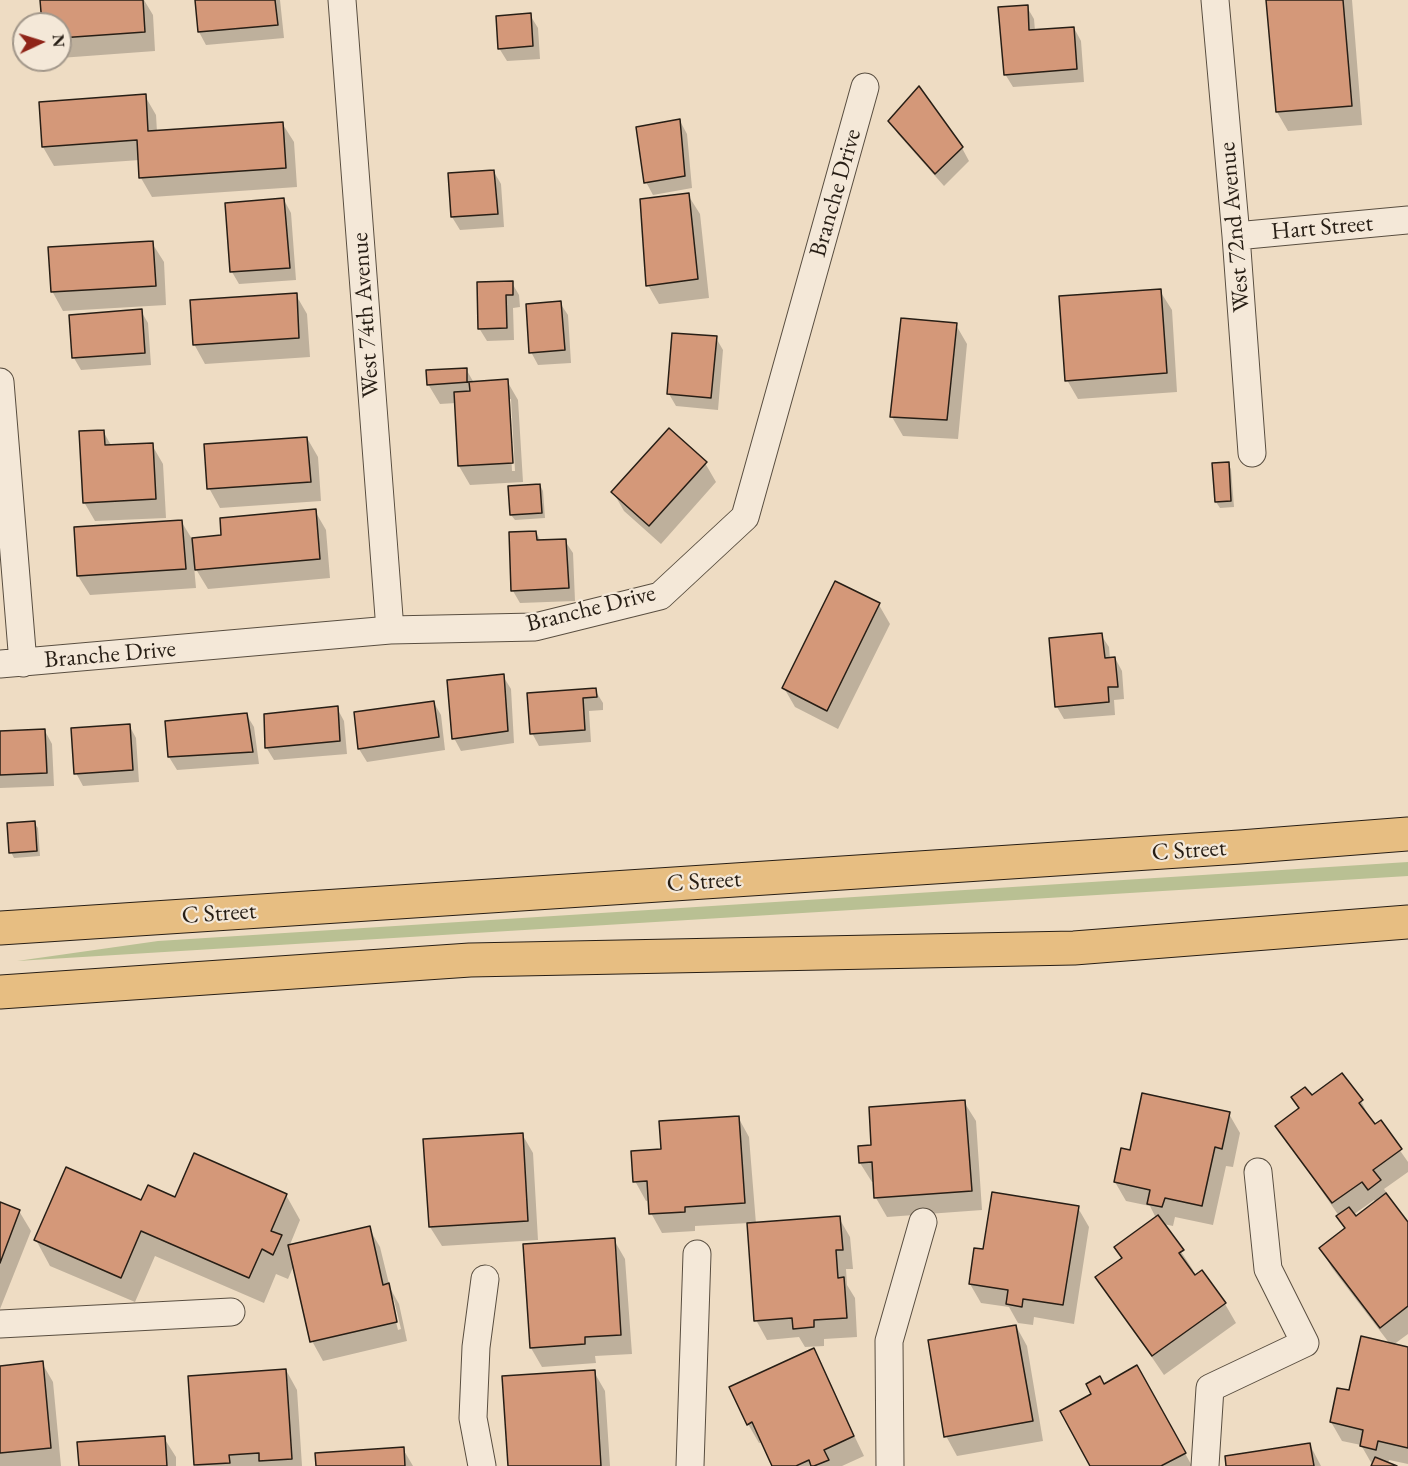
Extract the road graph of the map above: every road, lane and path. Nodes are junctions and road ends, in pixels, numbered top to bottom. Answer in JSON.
{"nodes":[{"id":1,"x":342,"y":0,"type":"edge"},
{"id":2,"x":1215,"y":0,"type":"edge"},
{"id":3,"x":865,"y":87,"type":"dead end"},
{"id":4,"x":1408,"y":220,"type":"edge"},
{"id":5,"x":1236,"y":236,"type":"junction"},
{"id":6,"x":0,"y":382,"type":"edge"},
{"id":7,"x":1252,"y":453,"type":"dead end"},
{"id":8,"x":390,"y":630,"type":"junction"},
{"id":9,"x":11,"y":664,"type":"edge"},
{"id":10,"x":1408,"y":834,"type":"edge"},
{"id":11,"x":1408,"y":922,"type":"edge"},
{"id":12,"x":0,"y":928,"type":"edge"},
{"id":13,"x":0,"y":992,"type":"edge"},
{"id":14,"x":1258,"y":1172,"type":"dead end"},
{"id":15,"x":923,"y":1222,"type":"dead end"},
{"id":16,"x":697,"y":1254,"type":"dead end"},
{"id":17,"x":485,"y":1279,"type":"dead end"},
{"id":18,"x":231,"y":1312,"type":"dead end"},
{"id":19,"x":0,"y":1324,"type":"edge"},
{"id":20,"x":482,"y":1466,"type":"edge"},
{"id":21,"x":690,"y":1466,"type":"edge"},
{"id":22,"x":890,"y":1466,"type":"edge"},
{"id":23,"x":1206,"y":1466,"type":"edge"}],
"edges":[{"from":1,"to":8,"type":"street","name":"West 74th Avenue"},
{"from":2,"to":5,"type":"street","name":"West 72nd Avenue"},
{"from":3,"to":8,"type":"street","name":"Branche Drive"},
{"from":4,"to":5,"type":"street","name":"Hart Street"},
{"from":5,"to":7,"type":"street","name":"West 72nd Avenue"},
{"from":6,"to":9,"type":"street"},
{"from":8,"to":9,"type":"street","name":"Branche Drive"},
{"from":10,"to":12,"type":"main road","name":"C Street"},
{"from":11,"to":13,"type":"main road"},
{"from":14,"to":23,"type":"street"},
{"from":15,"to":22,"type":"street"},
{"from":16,"to":21,"type":"street"},
{"from":17,"to":20,"type":"street"},
{"from":18,"to":19,"type":"street"}]}
